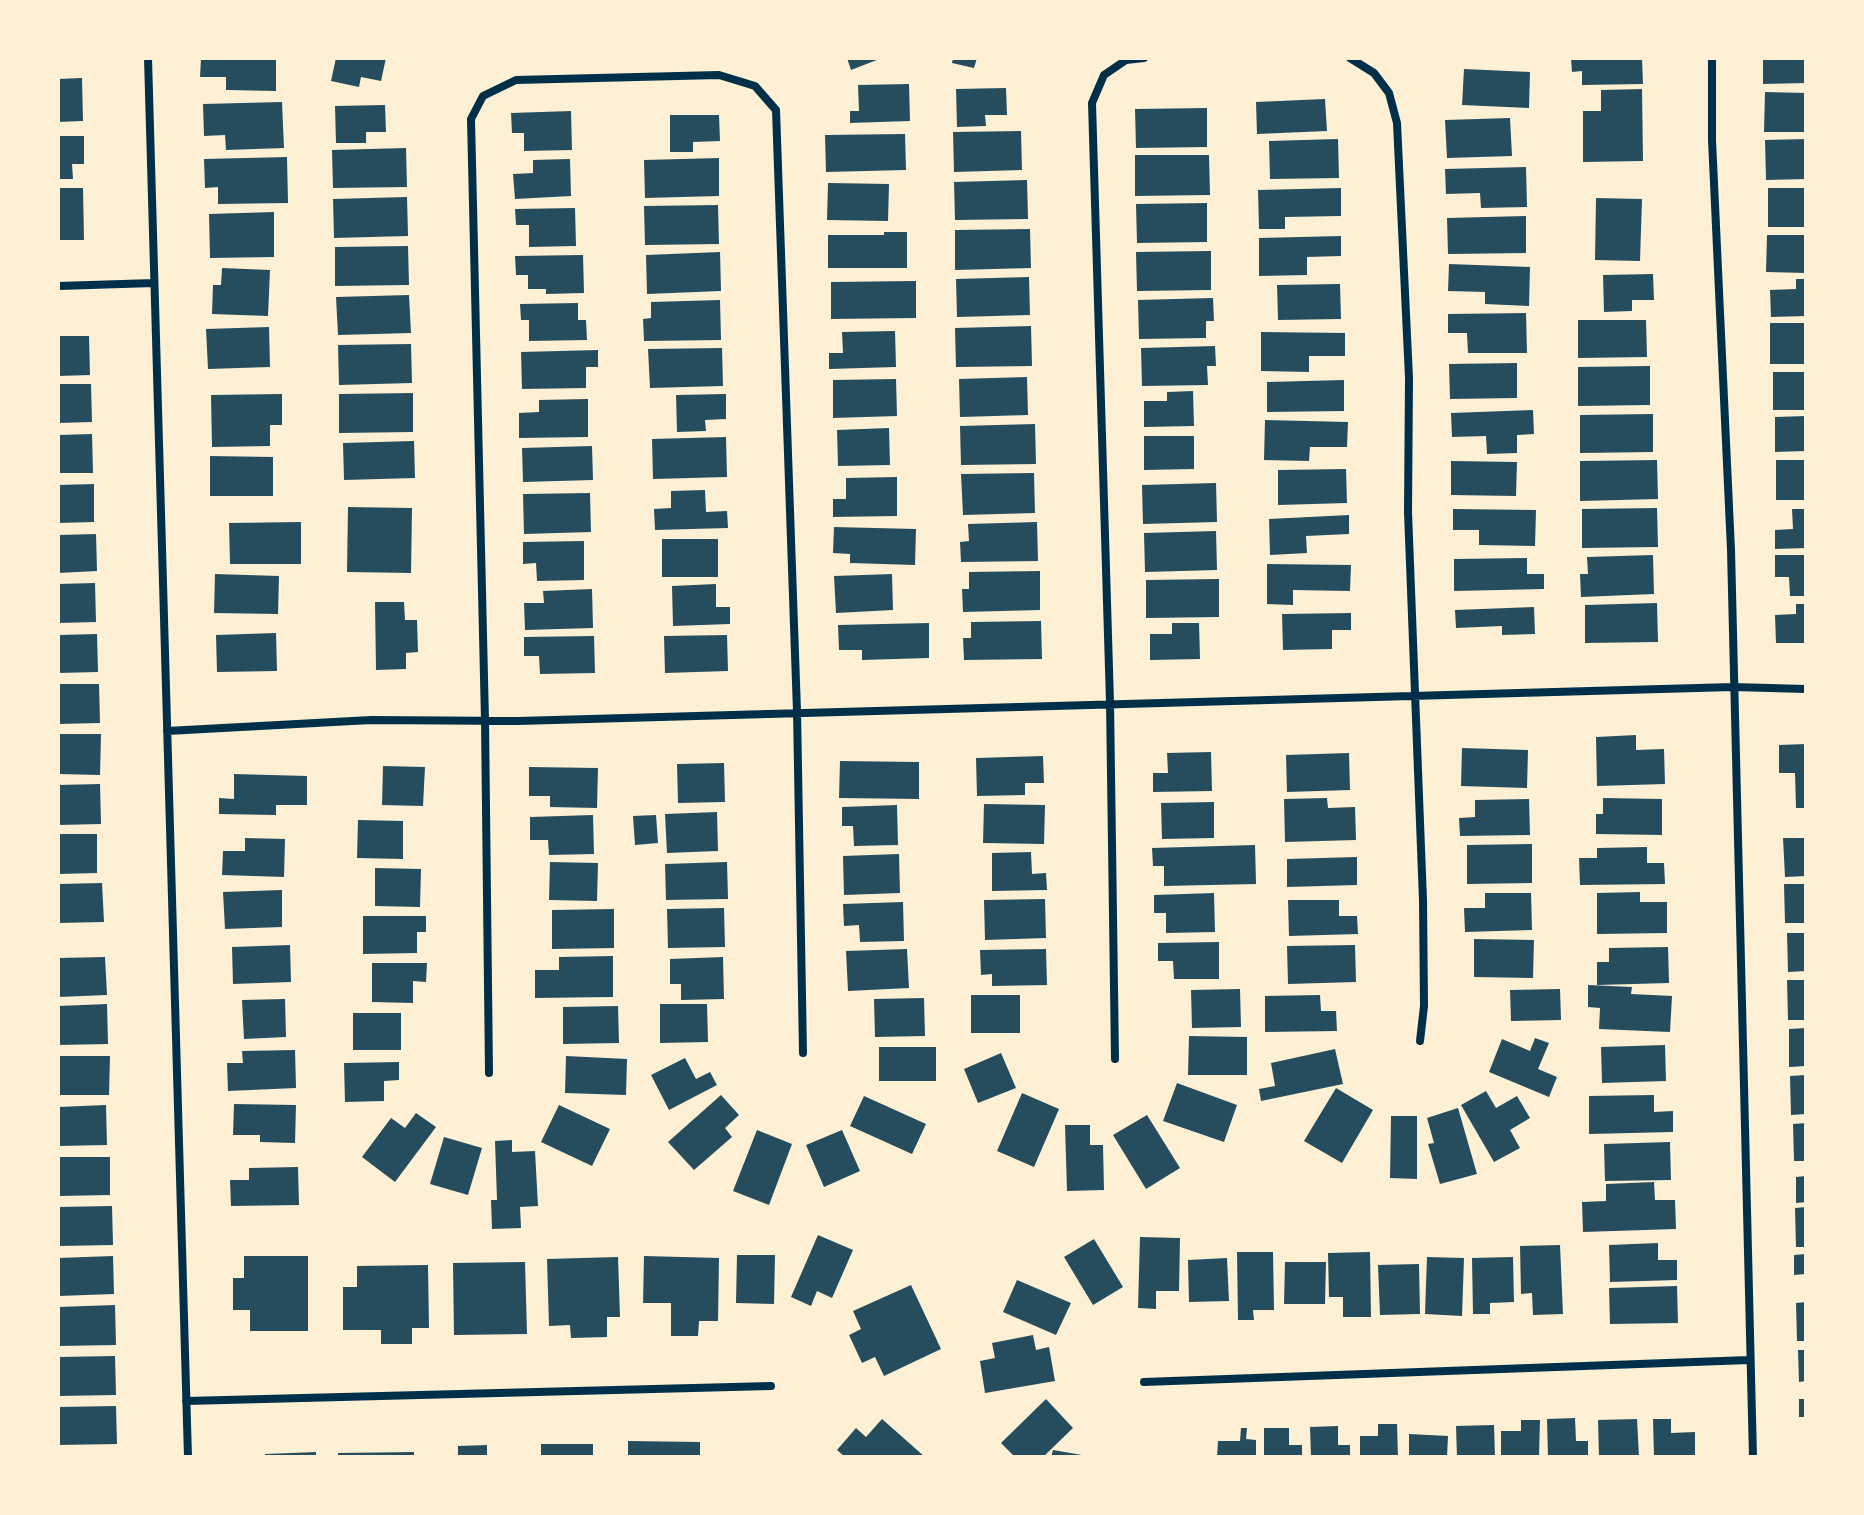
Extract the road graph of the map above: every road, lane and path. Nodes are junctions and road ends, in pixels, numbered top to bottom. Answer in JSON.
{"nodes":[{"id":1,"x":148,"y":58,"type":"edge"},
{"id":2,"x":1144,"y":58,"type":"edge"},
{"id":3,"x":1350,"y":58,"type":"edge"},
{"id":4,"x":1712,"y":58,"type":"edge"},
{"id":5,"x":154,"y":283,"type":"junction"},
{"id":6,"x":58,"y":286,"type":"edge"},
{"id":7,"x":1733,"y":687,"type":"junction"},
{"id":8,"x":1806,"y":689,"type":"edge"},
{"id":9,"x":1415,"y":694,"type":"junction"},
{"id":10,"x":1110,"y":702,"type":"junction"},
{"id":11,"x":797,"y":711,"type":"junction"},
{"id":12,"x":485,"y":720,"type":"junction"},
{"id":13,"x":167,"y":731,"type":"junction"},
{"id":14,"x":1420,"y":1041,"type":"dead end"},
{"id":15,"x":803,"y":1053,"type":"dead end"},
{"id":16,"x":1115,"y":1059,"type":"dead end"},
{"id":17,"x":489,"y":1073,"type":"dead end"},
{"id":18,"x":1749,"y":1360,"type":"junction"},
{"id":19,"x":1144,"y":1382,"type":"dead end"},
{"id":20,"x":771,"y":1386,"type":"dead end"},
{"id":21,"x":186,"y":1401,"type":"junction"},
{"id":22,"x":188,"y":1457,"type":"edge"},
{"id":23,"x":1753,"y":1457,"type":"edge"}],
"edges":[{"from":1,"to":5,"type":"street"},
{"from":2,"to":10,"type":"street"},
{"from":3,"to":9,"type":"street"},
{"from":4,"to":7,"type":"street"},
{"from":5,"to":6,"type":"street"},
{"from":5,"to":13,"type":"street"},
{"from":7,"to":8,"type":"street"},
{"from":7,"to":9,"type":"street"},
{"from":7,"to":18,"type":"street"},
{"from":9,"to":10,"type":"street"},
{"from":9,"to":14,"type":"street"},
{"from":10,"to":11,"type":"street"},
{"from":10,"to":16,"type":"street"},
{"from":11,"to":12,"type":"street"},
{"from":11,"to":12,"type":"street"},
{"from":11,"to":15,"type":"street"},
{"from":12,"to":13,"type":"street"},
{"from":12,"to":17,"type":"street"},
{"from":13,"to":21,"type":"street"},
{"from":18,"to":19,"type":"street"},
{"from":18,"to":23,"type":"street"},
{"from":20,"to":21,"type":"street"},
{"from":21,"to":22,"type":"street"}]}
